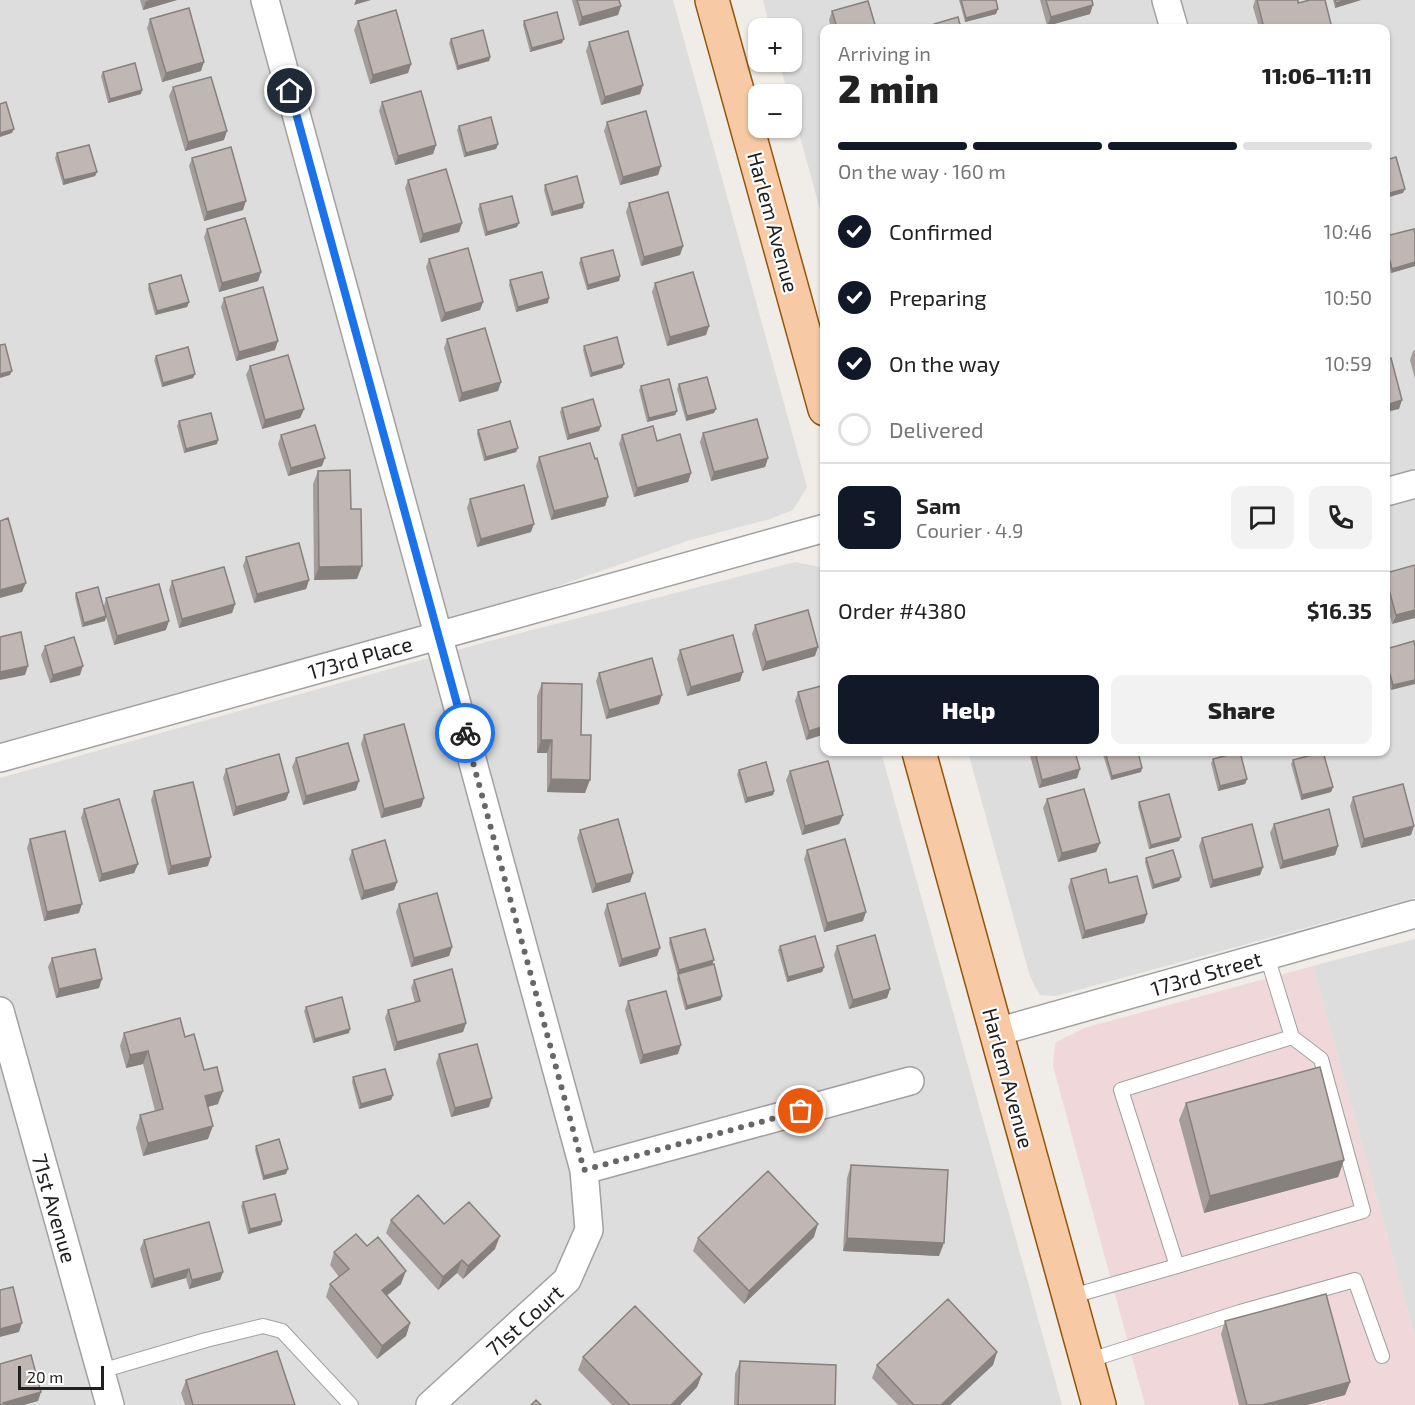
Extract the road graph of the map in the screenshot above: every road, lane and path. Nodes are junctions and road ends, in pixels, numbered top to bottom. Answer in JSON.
{"nodes":[{"id":1,"x":265,"y":0,"type":"edge"},
{"id":2,"x":712,"y":0,"type":"edge"},
{"id":3,"x":1166,"y":0,"type":"edge"},
{"id":4,"x":1173,"y":24,"type":"edge"},
{"id":5,"x":820,"y":391,"type":"edge"},
{"id":6,"x":1415,"y":484,"type":"edge"},
{"id":7,"x":1390,"y":491,"type":"edge"},
{"id":8,"x":820,"y":529,"type":"edge"},
{"id":9,"x":438,"y":636,"type":"junction"},
{"id":10,"x":920,"y":756,"type":"edge"},
{"id":11,"x":0,"y":758,"type":"edge"},
{"id":12,"x":1415,"y":914,"type":"edge"},
{"id":13,"x":1267,"y":956,"type":"junction"},
{"id":14,"x":0,"y":1011,"type":"edge"},
{"id":15,"x":997,"y":1032,"type":"junction"},
{"id":16,"x":1292,"y":1037,"type":"junction"},
{"id":17,"x":910,"y":1081,"type":"dead end"},
{"id":18,"x":584,"y":1170,"type":"junction"},
{"id":19,"x":1177,"y":1266,"type":"junction"},
{"id":20,"x":1069,"y":1297,"type":"junction"},
{"id":21,"x":1382,"y":1356,"type":"dead end"},
{"id":22,"x":1087,"y":1360,"type":"junction"},
{"id":23,"x":101,"y":1371,"type":"junction"},
{"id":24,"x":110,"y":1405,"type":"edge"},
{"id":25,"x":351,"y":1405,"type":"edge"},
{"id":26,"x":430,"y":1405,"type":"edge"},
{"id":27,"x":1099,"y":1405,"type":"edge"}],
"edges":[{"from":1,"to":9,"type":"street","name":"71st Court"},
{"from":2,"to":5,"type":"main road","name":"Harlem Avenue"},
{"from":3,"to":4,"type":"street"},
{"from":6,"to":7,"type":"street"},
{"from":8,"to":9,"type":"street","name":"173rd Place"},
{"from":9,"to":11,"type":"street","name":"173rd Place"},
{"from":9,"to":18,"type":"street","name":"71st Court"},
{"from":10,"to":15,"type":"main road","name":"Harlem Avenue"},
{"from":12,"to":13,"type":"street","name":"173rd Street"},
{"from":13,"to":15,"type":"street","name":"173rd Street"},
{"from":13,"to":16,"type":"lane"},
{"from":14,"to":23,"type":"street","name":"71st Avenue"},
{"from":15,"to":20,"type":"main road","name":"Harlem Avenue"},
{"from":16,"to":19,"type":"lane"},
{"from":16,"to":19,"type":"lane"},
{"from":17,"to":18,"type":"street"},
{"from":18,"to":26,"type":"street","name":"71st Court"},
{"from":19,"to":20,"type":"lane"},
{"from":20,"to":22,"type":"main road","name":"Harlem Avenue"},
{"from":21,"to":22,"type":"lane"},
{"from":22,"to":27,"type":"main road","name":"Harlem Avenue"},
{"from":23,"to":24,"type":"street","name":"71st Avenue"},
{"from":23,"to":25,"type":"lane"}]}
